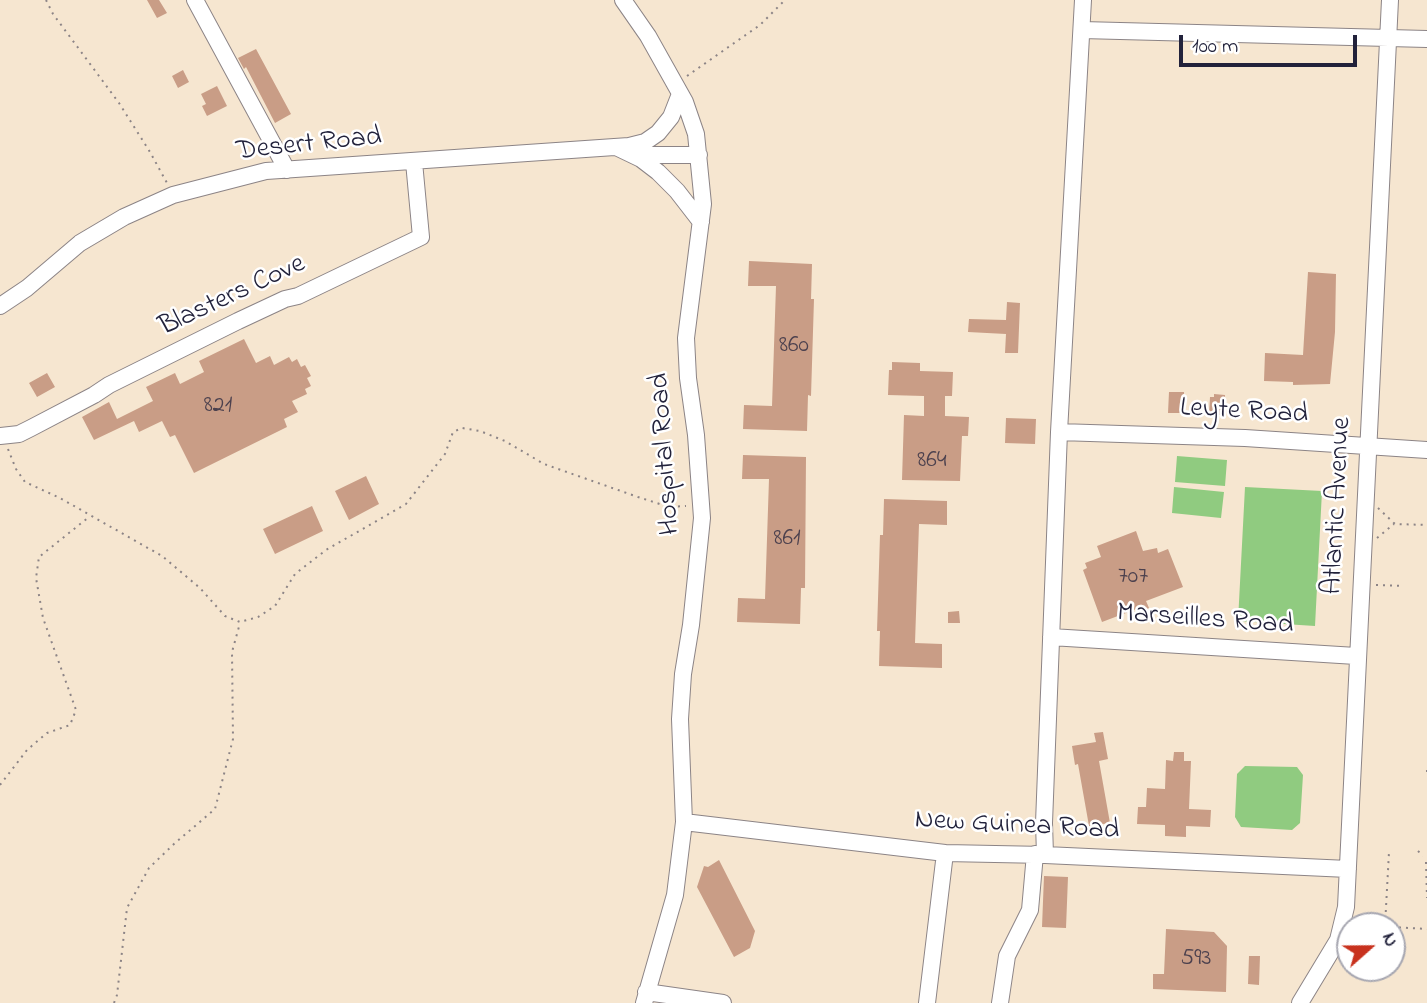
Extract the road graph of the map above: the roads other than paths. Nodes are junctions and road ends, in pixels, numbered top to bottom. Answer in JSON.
{"nodes":[{"id":1,"x":195,"y":0,"type":"edge"},
{"id":2,"x":623,"y":0,"type":"edge"},
{"id":3,"x":1083,"y":0,"type":"edge"},
{"id":4,"x":1390,"y":0,"type":"edge"},
{"id":5,"x":1082,"y":30,"type":"junction"},
{"id":6,"x":1388,"y":37,"type":"junction"},
{"id":7,"x":1427,"y":39,"type":"edge"},
{"id":8,"x":677,"y":89,"type":"junction"},
{"id":9,"x":693,"y":127,"type":"junction"},
{"id":10,"x":659,"y":132,"type":"junction"},
{"id":11,"x":616,"y":147,"type":"junction"},
{"id":12,"x":699,"y":155,"type":"junction"},
{"id":13,"x":634,"y":156,"type":"junction"},
{"id":14,"x":414,"y":162,"type":"junction"},
{"id":15,"x":287,"y":170,"type":"junction"},
{"id":16,"x":701,"y":222,"type":"junction"},
{"id":17,"x":0,"y":306,"type":"edge"},
{"id":18,"x":1059,"y":432,"type":"junction"},
{"id":19,"x":2,"y":436,"type":"edge"},
{"id":20,"x":1368,"y":448,"type":"junction"},
{"id":21,"x":1427,"y":450,"type":"edge"},
{"id":22,"x":1051,"y":637,"type":"junction"},
{"id":23,"x":1356,"y":656,"type":"junction"},
{"id":24,"x":684,"y":822,"type":"junction"},
{"id":25,"x":945,"y":853,"type":"junction"},
{"id":26,"x":1040,"y":855,"type":"junction"},
{"id":27,"x":1348,"y":869,"type":"junction"},
{"id":28,"x":645,"y":998,"type":"edge"},
{"id":29,"x":723,"y":1003,"type":"edge"},
{"id":30,"x":928,"y":1003,"type":"edge"},
{"id":31,"x":1000,"y":1003,"type":"edge"},
{"id":32,"x":1300,"y":1003,"type":"edge"}],
"edges":[{"from":1,"to":15,"type":"street"},
{"from":2,"to":8,"type":"street","name":"Hospital Road"},
{"from":3,"to":5,"type":"street"},
{"from":4,"to":6,"type":"street","name":"Atlantic Avenue"},
{"from":5,"to":6,"type":"street"},
{"from":5,"to":18,"type":"street"},
{"from":6,"to":7,"type":"street"},
{"from":6,"to":20,"type":"street","name":"Atlantic Avenue"},
{"from":8,"to":9,"type":"street","name":"Hospital Road"},
{"from":8,"to":10,"type":"street"},
{"from":9,"to":10,"type":"street","name":"Desert Road"},
{"from":9,"to":12,"type":"street","name":"Hospital Road"},
{"from":10,"to":11,"type":"street","name":"Desert Road"},
{"from":11,"to":13,"type":"street"},
{"from":11,"to":14,"type":"street","name":"Desert Road"},
{"from":12,"to":13,"type":"street"},
{"from":12,"to":16,"type":"street","name":"Hospital Road"},
{"from":13,"to":16,"type":"street"},
{"from":14,"to":15,"type":"street","name":"Desert Road"},
{"from":14,"to":19,"type":"street","name":"Blasters Cove"},
{"from":15,"to":17,"type":"street","name":"Desert Road"},
{"from":16,"to":24,"type":"street","name":"Hospital Road"},
{"from":18,"to":20,"type":"street","name":"Leyte Road"},
{"from":18,"to":22,"type":"street"},
{"from":20,"to":21,"type":"street","name":"Leyte Road"},
{"from":20,"to":23,"type":"street","name":"Atlantic Avenue"},
{"from":22,"to":23,"type":"street","name":"Marseilles Road"},
{"from":22,"to":26,"type":"street"},
{"from":23,"to":27,"type":"street","name":"Atlantic Avenue"},
{"from":24,"to":25,"type":"street","name":"New Guinea Road"},
{"from":24,"to":28,"type":"street","name":"Hospital Road"},
{"from":25,"to":26,"type":"street","name":"New Guinea Road"},
{"from":25,"to":30,"type":"street"},
{"from":26,"to":27,"type":"street","name":"New Guinea Road"},
{"from":26,"to":31,"type":"street"},
{"from":27,"to":32,"type":"street","name":"Atlantic Avenue"},
{"from":28,"to":29,"type":"street"}]}
